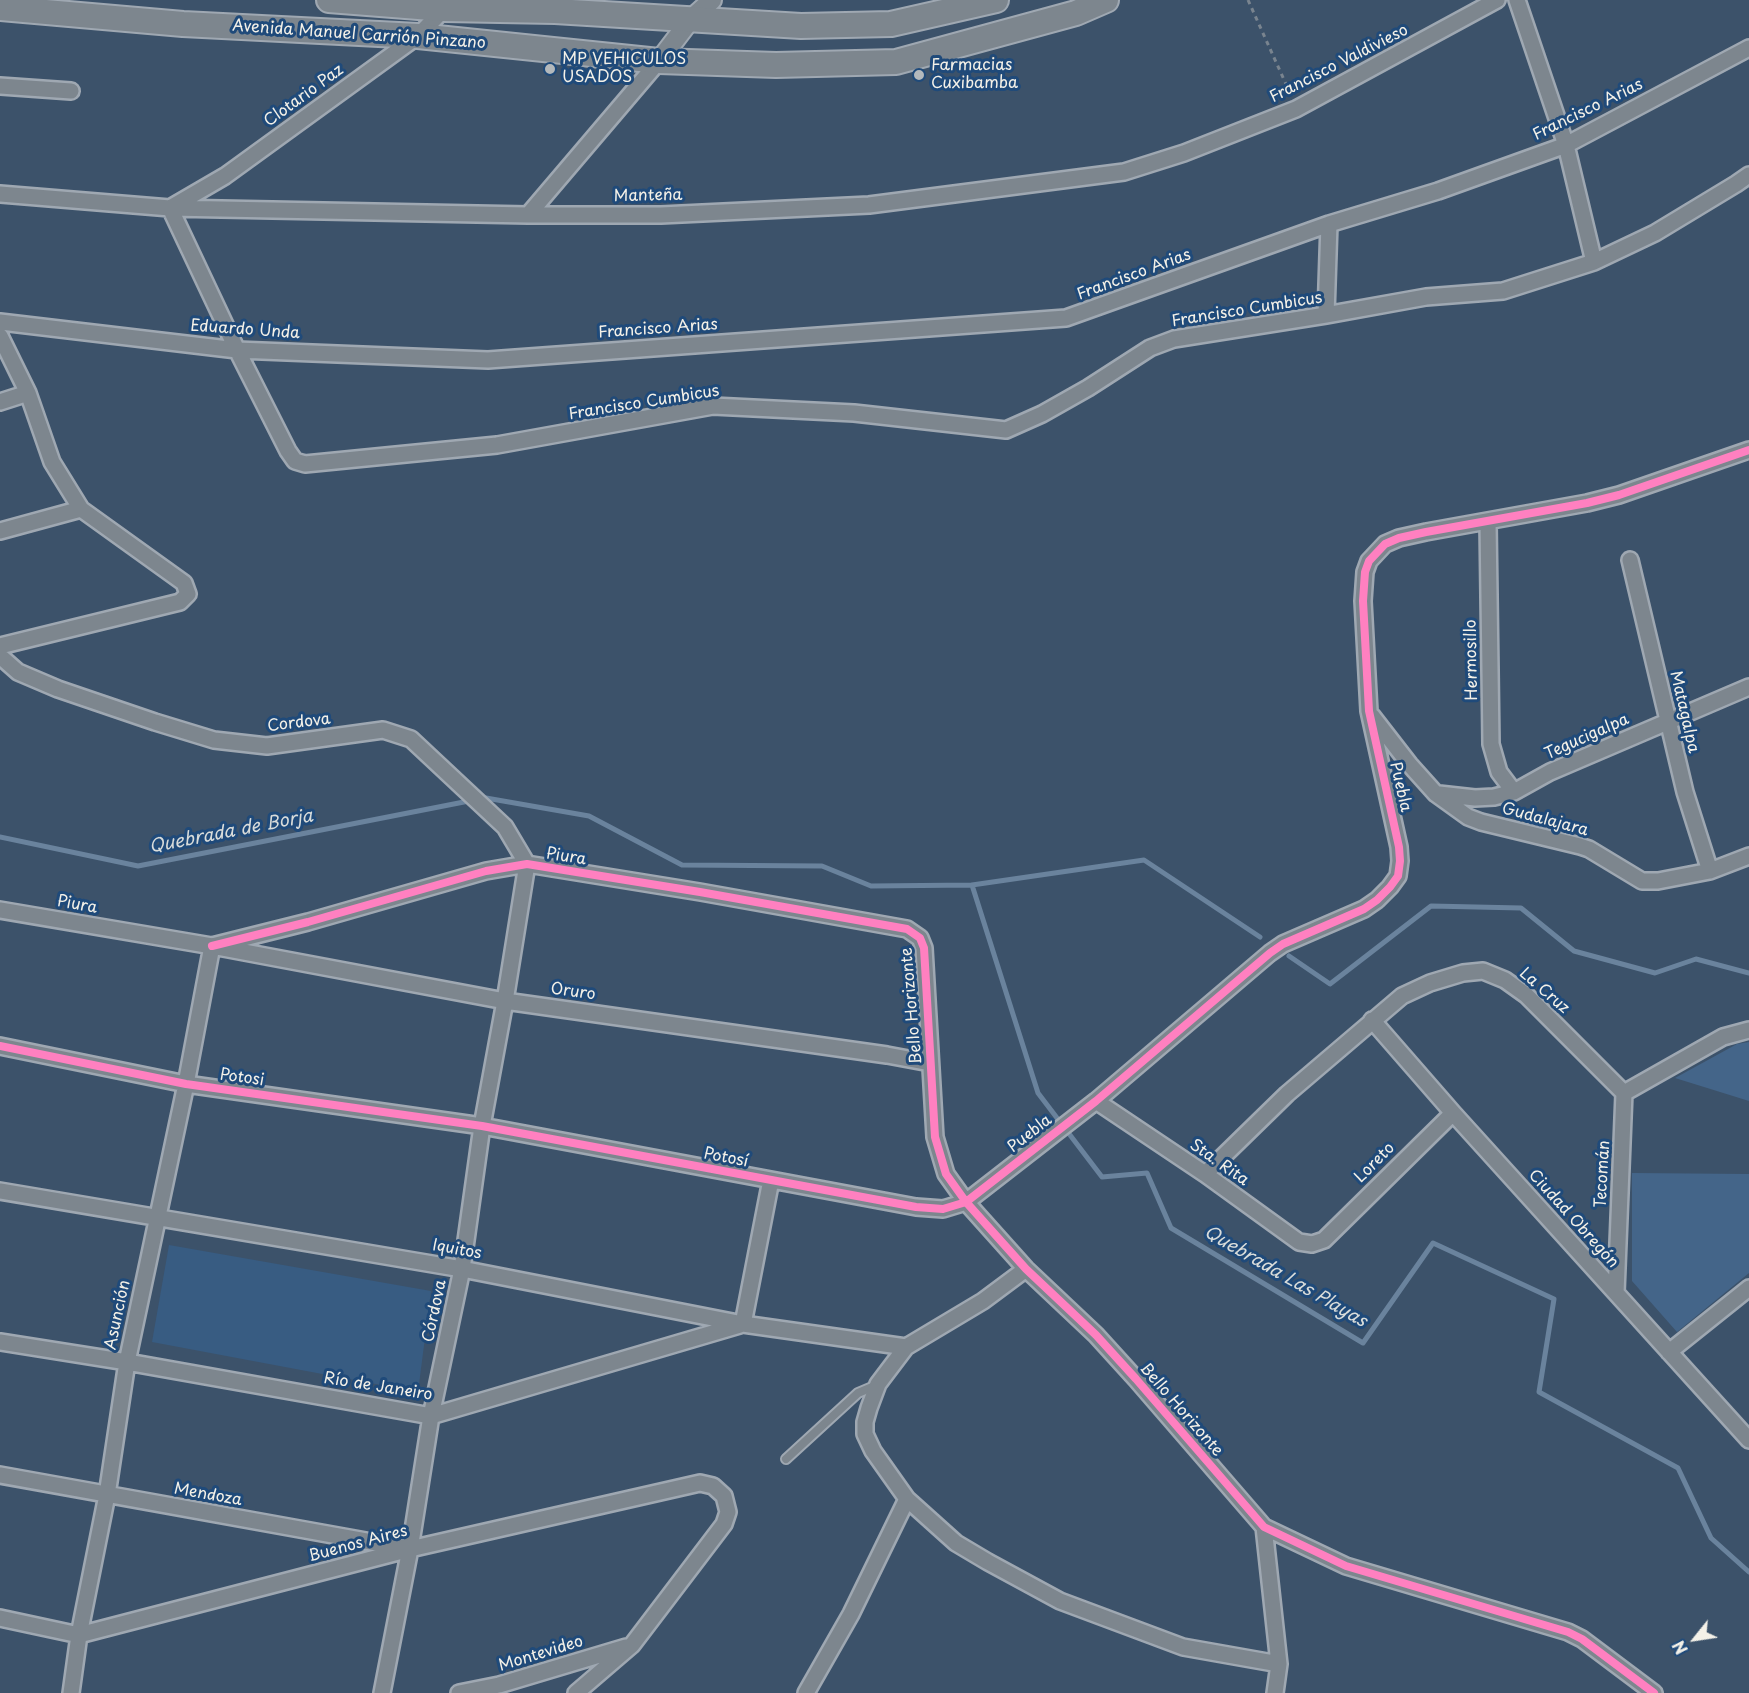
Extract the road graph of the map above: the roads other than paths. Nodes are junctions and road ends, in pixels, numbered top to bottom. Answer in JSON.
{"nodes":[{"id":1,"x":329,"y":0,"type":"edge"},
{"id":2,"x":712,"y":0,"type":"edge"},
{"id":3,"x":996,"y":0,"type":"edge"},
{"id":4,"x":1106,"y":0,"type":"edge"},
{"id":5,"x":1497,"y":0,"type":"edge"},
{"id":6,"x":1516,"y":0,"type":"edge"},
{"id":7,"x":446,"y":5,"type":"edge"},
{"id":8,"x":0,"y":8,"type":"edge"},
{"id":9,"x":691,"y":19,"type":"junction"},
{"id":10,"x":418,"y":36,"type":"junction"},
{"id":11,"x":1749,"y":48,"type":"edge"},
{"id":12,"x":659,"y":61,"type":"junction"},
{"id":13,"x":0,"y":86,"type":"edge"},
{"id":14,"x":71,"y":91,"type":"dead end"},
{"id":15,"x":1566,"y":145,"type":"junction"},
{"id":16,"x":1124,"y":172,"type":"joint"},
{"id":17,"x":1749,"y":175,"type":"edge"},
{"id":18,"x":0,"y":194,"type":"edge"},
{"id":19,"x":170,"y":208,"type":"junction"},
{"id":20,"x":528,"y":215,"type":"junction"},
{"id":21,"x":1329,"y":224,"type":"junction"},
{"id":22,"x":1594,"y":262,"type":"junction"},
{"id":23,"x":1326,"y":315,"type":"junction"},
{"id":24,"x":0,"y":322,"type":"edge"},
{"id":25,"x":0,"y":336,"type":"edge"},
{"id":26,"x":237,"y":350,"type":"junction"},
{"id":27,"x":488,"y":360,"type":"joint"},
{"id":28,"x":28,"y":393,"type":"junction"},
{"id":29,"x":0,"y":402,"type":"edge"},
{"id":30,"x":1749,"y":451,"type":"edge"},
{"id":31,"x":81,"y":509,"type":"junction"},
{"id":32,"x":1488,"y":522,"type":"junction"},
{"id":33,"x":0,"y":531,"type":"edge"},
{"id":34,"x":1630,"y":560,"type":"dead end"},
{"id":35,"x":0,"y":645,"type":"edge"},
{"id":36,"x":0,"y":656,"type":"edge"},
{"id":37,"x":1749,"y":687,"type":"edge"},
{"id":38,"x":1369,"y":711,"type":"junction"},
{"id":39,"x":1668,"y":721,"type":"junction"},
{"id":40,"x":1514,"y":792,"type":"junction"},
{"id":41,"x":1436,"y":794,"type":"junction"},
{"id":42,"x":1749,"y":856,"type":"edge"},
{"id":43,"x":527,"y":864,"type":"junction"},
{"id":44,"x":1710,"y":871,"type":"junction"},
{"id":45,"x":0,"y":910,"type":"edge"},
{"id":46,"x":920,"y":938,"type":"joint"},
{"id":47,"x":212,"y":946,"type":"junction"},
{"id":48,"x":505,"y":1001,"type":"junction"},
{"id":49,"x":1372,"y":1020,"type":"junction"},
{"id":50,"x":1749,"y":1030,"type":"edge"},
{"id":51,"x":0,"y":1046,"type":"edge"},
{"id":52,"x":930,"y":1063,"type":"junction"},
{"id":53,"x":186,"y":1084,"type":"junction"},
{"id":54,"x":1624,"y":1093,"type":"junction"},
{"id":55,"x":1095,"y":1101,"type":"junction"},
{"id":56,"x":1453,"y":1113,"type":"junction"},
{"id":57,"x":482,"y":1126,"type":"junction"},
{"id":58,"x":1205,"y":1174,"type":"junction"},
{"id":59,"x":771,"y":1180,"type":"junction"},
{"id":60,"x":0,"y":1191,"type":"edge"},
{"id":61,"x":966,"y":1202,"type":"junction"},
{"id":62,"x":157,"y":1218,"type":"junction"},
{"id":63,"x":1324,"y":1240,"type":"joint"},
{"id":64,"x":462,"y":1269,"type":"junction"},
{"id":65,"x":1026,"y":1269,"type":"junction"},
{"id":66,"x":1749,"y":1288,"type":"edge"},
{"id":67,"x":1616,"y":1293,"type":"junction"},
{"id":68,"x":743,"y":1324,"type":"junction"},
{"id":69,"x":0,"y":1342,"type":"edge"},
{"id":70,"x":906,"y":1347,"type":"junction"},
{"id":71,"x":1669,"y":1352,"type":"junction"},
{"id":72,"x":127,"y":1362,"type":"junction"},
{"id":73,"x":878,"y":1384,"type":"junction"},
{"id":74,"x":431,"y":1416,"type":"junction"},
{"id":75,"x":1749,"y":1440,"type":"edge"},
{"id":76,"x":786,"y":1459,"type":"dead end"},
{"id":77,"x":0,"y":1475,"type":"edge"},
{"id":78,"x":107,"y":1495,"type":"junction"},
{"id":79,"x":907,"y":1499,"type":"junction"},
{"id":80,"x":1264,"y":1527,"type":"junction"},
{"id":81,"x":410,"y":1549,"type":"junction"},
{"id":82,"x":0,"y":1618,"type":"edge"},
{"id":83,"x":80,"y":1635,"type":"junction"},
{"id":84,"x":632,"y":1645,"type":"junction"},
{"id":85,"x":1279,"y":1664,"type":"junction"},
{"id":86,"x":71,"y":1693,"type":"edge"},
{"id":87,"x":382,"y":1693,"type":"edge"},
{"id":88,"x":459,"y":1693,"type":"edge"},
{"id":89,"x":576,"y":1693,"type":"edge"},
{"id":90,"x":806,"y":1693,"type":"edge"},
{"id":91,"x":1275,"y":1693,"type":"edge"},
{"id":92,"x":1654,"y":1693,"type":"edge"}],
"edges":[{"from":1,"to":7,"type":"main road","name":"Avenida Manuel Carrión Pinzano"},
{"from":2,"to":9,"type":"street"},
{"from":3,"to":9,"type":"main road","name":"Avenida Manuel Carrión Pinzano"},
{"from":4,"to":12,"type":"main road","name":"Avenida Manuel Carrión Pinzano"},
{"from":5,"to":16,"type":"street","name":"Francisco Valdivieso"},
{"from":6,"to":15,"type":"street"},
{"from":7,"to":9,"type":"main road","name":"Avenida Manuel Carrión Pinzano"},
{"from":7,"to":10,"type":"street","name":"Clotario Paz"},
{"from":8,"to":10,"type":"main road","name":"Avenida Manuel Carrión Pinzano"},
{"from":9,"to":12,"type":"street"},
{"from":10,"to":12,"type":"main road","name":"Avenida Manuel Carrión Pinzano"},
{"from":10,"to":19,"type":"street","name":"Clotario Paz"},
{"from":11,"to":15,"type":"street","name":"Francisco Arias"},
{"from":12,"to":20,"type":"street"},
{"from":13,"to":14,"type":"street"},
{"from":15,"to":21,"type":"street","name":"Francisco Arias"},
{"from":15,"to":22,"type":"street"},
{"from":16,"to":20,"type":"street","name":"Manteña"},
{"from":17,"to":22,"type":"street","name":"Francisco Cumbicus"},
{"from":18,"to":19,"type":"street"},
{"from":19,"to":20,"type":"street","name":"Manteña"},
{"from":19,"to":26,"type":"street"},
{"from":21,"to":23,"type":"street"},
{"from":21,"to":27,"type":"street","name":"Francisco Arias"},
{"from":22,"to":23,"type":"street","name":"Francisco Cumbicus"},
{"from":23,"to":26,"type":"street","name":"Francisco Cumbicus"},
{"from":24,"to":26,"type":"street","name":"Eduardo Unda"},
{"from":25,"to":28,"type":"street"},
{"from":26,"to":27,"type":"street","name":"Eduardo Unda"},
{"from":28,"to":29,"type":"street"},
{"from":28,"to":31,"type":"street"},
{"from":30,"to":32,"type":"street","name":"Puebla"},
{"from":31,"to":33,"type":"street"},
{"from":31,"to":35,"type":"street"},
{"from":32,"to":38,"type":"street","name":"Puebla"},
{"from":32,"to":40,"type":"street","name":"Hermosillo"},
{"from":34,"to":39,"type":"street","name":"Matagalpa"},
{"from":36,"to":43,"type":"street","name":"Cordova"},
{"from":37,"to":39,"type":"street","name":"Tegucigalpa"},
{"from":38,"to":41,"type":"street","name":"Gudalajara"},
{"from":38,"to":55,"type":"street","name":"Puebla"},
{"from":39,"to":40,"type":"street","name":"Tegucigalpa"},
{"from":39,"to":44,"type":"street","name":"Matagalpa"},
{"from":40,"to":41,"type":"street","name":"Tegucigalpa"},
{"from":41,"to":44,"type":"street","name":"Gudalajara"},
{"from":42,"to":44,"type":"street","name":"Gudalajara"},
{"from":43,"to":46,"type":"street","name":"Piura"},
{"from":43,"to":47,"type":"street","name":"Piura"},
{"from":43,"to":48,"type":"street","name":"Córdova"},
{"from":45,"to":47,"type":"street","name":"Piura"},
{"from":46,"to":52,"type":"street","name":"Bello Horizonte"},
{"from":47,"to":48,"type":"street","name":"Oruro"},
{"from":47,"to":53,"type":"street","name":"Asunción"},
{"from":48,"to":52,"type":"street","name":"Oruro"},
{"from":48,"to":57,"type":"street","name":"Córdova"},
{"from":49,"to":54,"type":"street","name":"La Cruz"},
{"from":49,"to":56,"type":"street","name":"Ciudad Obregón"},
{"from":49,"to":58,"type":"street","name":"La Cruz"},
{"from":50,"to":54,"type":"street"},
{"from":51,"to":53,"type":"street","name":"Potosi"},
{"from":52,"to":61,"type":"street","name":"Bello Horizonte"},
{"from":53,"to":57,"type":"street","name":"Potosi"},
{"from":53,"to":62,"type":"street","name":"Asunción"},
{"from":54,"to":67,"type":"street","name":"Tecomán"},
{"from":55,"to":58,"type":"street","name":"Sta. Rita"},
{"from":55,"to":61,"type":"street","name":"Puebla"},
{"from":56,"to":63,"type":"street","name":"Loreto"},
{"from":56,"to":67,"type":"street","name":"Ciudad Obregón"},
{"from":57,"to":59,"type":"street","name":"Potosí"},
{"from":57,"to":64,"type":"street","name":"Córdova"},
{"from":58,"to":63,"type":"street","name":"Sta. Rita"},
{"from":59,"to":61,"type":"street","name":"Potosí"},
{"from":59,"to":68,"type":"street"},
{"from":60,"to":62,"type":"street","name":"Iquitos"},
{"from":61,"to":65,"type":"street","name":"Bello Horizonte"},
{"from":62,"to":64,"type":"street","name":"Iquitos"},
{"from":62,"to":72,"type":"street","name":"Asunción"},
{"from":64,"to":68,"type":"street","name":"Iquitos"},
{"from":64,"to":74,"type":"street","name":"Córdova"},
{"from":65,"to":70,"type":"street"},
{"from":65,"to":80,"type":"street","name":"Bello Horizonte"},
{"from":66,"to":71,"type":"street"},
{"from":67,"to":71,"type":"street","name":"Ciudad Obregón"},
{"from":68,"to":70,"type":"street","name":"Iquitos"},
{"from":68,"to":74,"type":"street","name":"Río de Janeiro"},
{"from":69,"to":72,"type":"street","name":"Río de Janeiro"},
{"from":70,"to":73,"type":"street"},
{"from":71,"to":75,"type":"street","name":"Ciudad Obregón"},
{"from":72,"to":74,"type":"street","name":"Río de Janeiro"},
{"from":72,"to":78,"type":"street","name":"Asunción"},
{"from":73,"to":76,"type":"lane"},
{"from":73,"to":79,"type":"street"},
{"from":74,"to":81,"type":"street","name":"Córdova"},
{"from":77,"to":78,"type":"street","name":"Mendoza"},
{"from":78,"to":81,"type":"street","name":"Mendoza"},
{"from":78,"to":83,"type":"street","name":"Asunción"},
{"from":79,"to":85,"type":"street"},
{"from":79,"to":90,"type":"street"},
{"from":80,"to":85,"type":"street"},
{"from":80,"to":92,"type":"street","name":"Bello Horizonte"},
{"from":81,"to":83,"type":"street","name":"Buenos Aires"},
{"from":81,"to":84,"type":"street","name":"Buenos Aires"},
{"from":81,"to":87,"type":"street","name":"Córdova"},
{"from":82,"to":83,"type":"street","name":"Buenos Aires"},
{"from":83,"to":86,"type":"street","name":"Asunción"},
{"from":84,"to":88,"type":"street","name":"Montevideo"},
{"from":84,"to":89,"type":"street"},
{"from":85,"to":91,"type":"street"}]}
